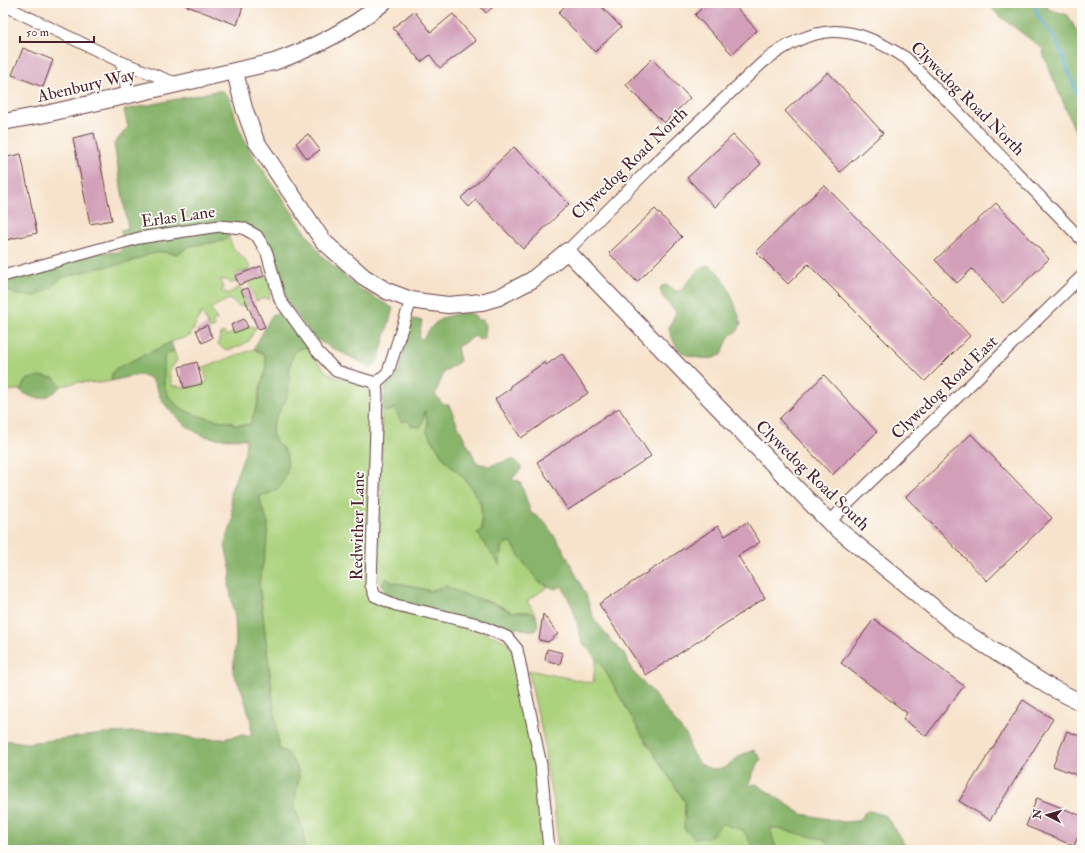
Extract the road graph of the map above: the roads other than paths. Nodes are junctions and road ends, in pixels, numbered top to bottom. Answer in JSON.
{"nodes":[{"id":1,"x":383,"y":3,"type":"edge"},
{"id":2,"x":3,"y":5,"type":"edge"},
{"id":3,"x":121,"y":62,"type":"junction"},
{"id":4,"x":235,"y":72,"type":"junction"},
{"id":5,"x":178,"y":84,"type":"junction"},
{"id":6,"x":128,"y":95,"type":"junction"},
{"id":7,"x":3,"y":122,"type":"edge"},
{"id":8,"x":1082,"y":240,"type":"edge"},
{"id":9,"x":567,"y":251,"type":"junction"},
{"id":10,"x":3,"y":276,"type":"edge"},
{"id":11,"x":1082,"y":276,"type":"edge"},
{"id":12,"x":411,"y":300,"type":"junction"},
{"id":13,"x":376,"y":383,"type":"junction"},
{"id":14,"x":830,"y":522,"type":"junction"},
{"id":15,"x":1082,"y":703,"type":"edge"},
{"id":16,"x":549,"y":850,"type":"edge"}],
"edges":[{"from":1,"to":4,"type":"street","name":"Abenbury Way"},
{"from":2,"to":3,"type":"street"},
{"from":3,"to":5,"type":"street"},
{"from":3,"to":6,"type":"street"},
{"from":4,"to":5,"type":"street","name":"Abenbury Way"},
{"from":4,"to":12,"type":"street","name":"Clywedog Road North"},
{"from":5,"to":6,"type":"street","name":"Abenbury Way"},
{"from":6,"to":7,"type":"street","name":"Abenbury Way"},
{"from":8,"to":9,"type":"street","name":"Clywedog Road North"},
{"from":9,"to":12,"type":"street","name":"Clywedog Road North"},
{"from":9,"to":14,"type":"street","name":"Clywedog Road South"},
{"from":10,"to":13,"type":"street","name":"Erlas Lane"},
{"from":11,"to":14,"type":"street","name":"Clywedog Road East"},
{"from":12,"to":13,"type":"street"},
{"from":13,"to":16,"type":"street","name":"Redwither Lane"},
{"from":14,"to":15,"type":"street","name":"Clywedog Road South"}]}
